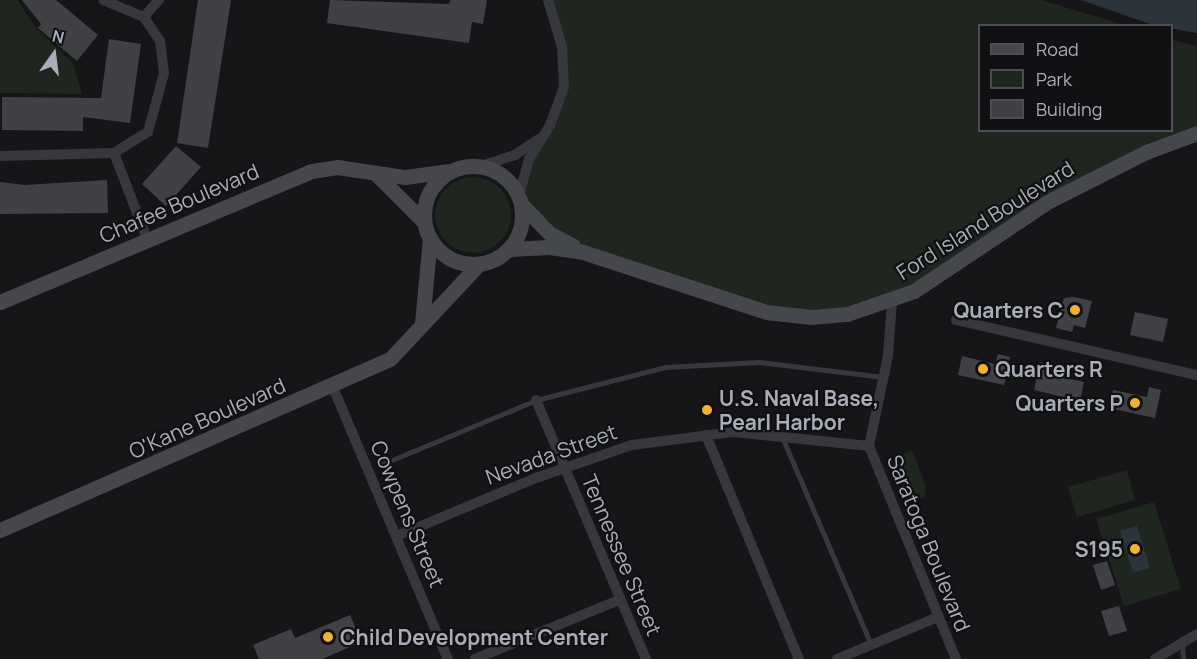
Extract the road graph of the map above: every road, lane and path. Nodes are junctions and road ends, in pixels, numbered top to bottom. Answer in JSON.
{"nodes":[{"id":1,"x":103,"y":0,"type":"edge"},
{"id":2,"x":159,"y":0,"type":"edge"},
{"id":3,"x":548,"y":0,"type":"edge"},
{"id":4,"x":144,"y":17,"type":"junction"},
{"id":5,"x":1197,"y":133,"type":"edge"},
{"id":6,"x":544,"y":135,"type":"junction"},
{"id":7,"x":114,"y":153,"type":"junction"},
{"id":8,"x":0,"y":156,"type":"edge"},
{"id":9,"x":481,"y":166,"type":"junction"},
{"id":10,"x":450,"y":171,"type":"junction"},
{"id":11,"x":378,"y":176,"type":"junction"},
{"id":12,"x":521,"y":200,"type":"junction"},
{"id":13,"x":424,"y":222,"type":"junction"},
{"id":14,"x":430,"y":238,"type":"junction"},
{"id":15,"x":147,"y":240,"type":"junction"},
{"id":16,"x":509,"y":249,"type":"junction"},
{"id":17,"x":583,"y":252,"type":"junction"},
{"id":18,"x":479,"y":264,"type":"junction"},
{"id":19,"x":892,"y":301,"type":"junction"},
{"id":20,"x":0,"y":302,"type":"edge"},
{"id":21,"x":956,"y":320,"type":"dead end"},
{"id":22,"x":421,"y":329,"type":"junction"},
{"id":23,"x":1197,"y":375,"type":"edge"},
{"id":24,"x":883,"y":377,"type":"junction"},
{"id":25,"x":332,"y":385,"type":"junction"},
{"id":26,"x":536,"y":400,"type":"junction"},
{"id":27,"x":706,"y":435,"type":"junction"},
{"id":28,"x":782,"y":435,"type":"junction"},
{"id":29,"x":869,"y":446,"type":"junction"},
{"id":30,"x":380,"y":465,"type":"dead end"},
{"id":31,"x":564,"y":467,"type":"junction"},
{"id":32,"x":0,"y":530,"type":"edge"},
{"id":33,"x":397,"y":536,"type":"junction"},
{"id":34,"x":619,"y":600,"type":"junction"},
{"id":35,"x":938,"y":617,"type":"junction"},
{"id":36,"x":1197,"y":634,"type":"edge"},
{"id":37,"x":1182,"y":644,"type":"junction"},
{"id":38,"x":871,"y":645,"type":"junction"},
{"id":39,"x":448,"y":659,"type":"edge"},
{"id":40,"x":475,"y":659,"type":"edge"},
{"id":41,"x":646,"y":659,"type":"edge"},
{"id":42,"x":798,"y":659,"type":"edge"},
{"id":43,"x":837,"y":659,"type":"edge"},
{"id":44,"x":956,"y":659,"type":"edge"},
{"id":45,"x":1155,"y":659,"type":"edge"},
{"id":46,"x":1183,"y":659,"type":"edge"}],
"edges":[{"from":1,"to":4,"type":"street"},
{"from":2,"to":4,"type":"street"},
{"from":3,"to":6,"type":"street"},
{"from":4,"to":7,"type":"street"},
{"from":5,"to":19,"type":"street","name":"Ford Island Boulevard"},
{"from":6,"to":9,"type":"street"},
{"from":6,"to":12,"type":"street"},
{"from":7,"to":8,"type":"street"},
{"from":7,"to":15,"type":"street"},
{"from":9,"to":10,"type":"street"},
{"from":9,"to":12,"type":"street"},
{"from":10,"to":11,"type":"street","name":"Chafee Boulevard"},
{"from":10,"to":13,"type":"street"},
{"from":11,"to":13,"type":"street"},
{"from":11,"to":15,"type":"street","name":"Chafee Boulevard"},
{"from":12,"to":16,"type":"street"},
{"from":12,"to":17,"type":"street","name":"Ford Island Boulevard"},
{"from":13,"to":14,"type":"street"},
{"from":14,"to":18,"type":"street"},
{"from":14,"to":22,"type":"street"},
{"from":15,"to":20,"type":"street","name":"Chafee Boulevard"},
{"from":16,"to":17,"type":"street","name":"Ford Island Boulevard"},
{"from":16,"to":18,"type":"street"},
{"from":17,"to":19,"type":"street","name":"Ford Island Boulevard"},
{"from":18,"to":22,"type":"street","name":"O'Kane Boulevard"},
{"from":19,"to":24,"type":"street","name":"Saratoga Boulevard"},
{"from":21,"to":23,"type":"street"},
{"from":22,"to":25,"type":"street","name":"O'Kane Boulevard"},
{"from":24,"to":26,"type":"lane"},
{"from":24,"to":29,"type":"street","name":"Saratoga Boulevard"},
{"from":25,"to":32,"type":"street","name":"O'Kane Boulevard"},
{"from":25,"to":33,"type":"street","name":"Cowpens Street"},
{"from":26,"to":30,"type":"lane"},
{"from":26,"to":31,"type":"street","name":"Tennessee Street"},
{"from":27,"to":28,"type":"street","name":"Nevada Street"},
{"from":27,"to":31,"type":"street","name":"Nevada Street"},
{"from":27,"to":42,"type":"street"},
{"from":28,"to":29,"type":"street","name":"Nevada Street"},
{"from":28,"to":38,"type":"lane"},
{"from":29,"to":35,"type":"street","name":"Saratoga Boulevard"},
{"from":31,"to":33,"type":"street","name":"Nevada Street"},
{"from":31,"to":34,"type":"street","name":"Tennessee Street"},
{"from":33,"to":39,"type":"street","name":"Cowpens Street"},
{"from":34,"to":40,"type":"street"},
{"from":34,"to":41,"type":"street","name":"Tennessee Street"},
{"from":35,"to":38,"type":"street"},
{"from":35,"to":44,"type":"street","name":"Saratoga Boulevard"},
{"from":36,"to":37,"type":"street"},
{"from":37,"to":45,"type":"street"},
{"from":37,"to":46,"type":"lane"},
{"from":38,"to":43,"type":"street"}]}
